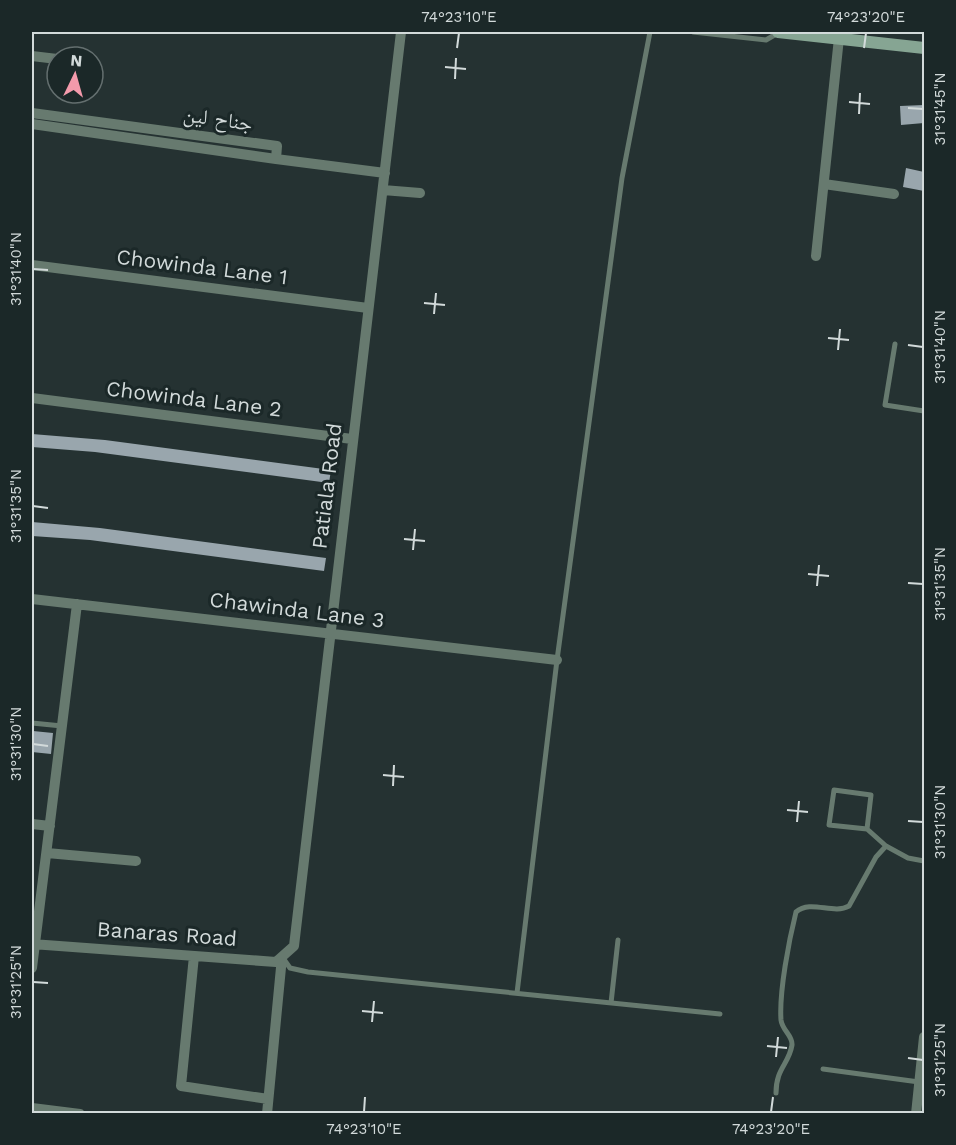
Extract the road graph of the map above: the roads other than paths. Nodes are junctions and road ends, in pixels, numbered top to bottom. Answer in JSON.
{"nodes":[{"id":1,"x":401,"y":32,"type":"edge"},
{"id":2,"x":650,"y":32,"type":"edge"},
{"id":3,"x":693,"y":32,"type":"edge"},
{"id":4,"x":779,"y":32,"type":"edge"},
{"id":5,"x":839,"y":38,"type":"junction"},
{"id":6,"x":924,"y":48,"type":"edge"},
{"id":7,"x":32,"y":113,"type":"edge"},
{"id":8,"x":99,"y":122,"type":"junction"},
{"id":9,"x":32,"y":124,"type":"edge"},
{"id":10,"x":98,"y":134,"type":"junction"},
{"id":11,"x":175,"y":139,"type":"junction"},
{"id":12,"x":385,"y":173,"type":"junction"},
{"id":13,"x":824,"y":184,"type":"junction"},
{"id":14,"x":383,"y":189,"type":"junction"},
{"id":15,"x":420,"y":193,"type":"dead end"},
{"id":16,"x":894,"y":194,"type":"dead end"},
{"id":17,"x":816,"y":256,"type":"dead end"},
{"id":18,"x":32,"y":265,"type":"edge"},
{"id":19,"x":368,"y":308,"type":"junction"},
{"id":20,"x":895,"y":344,"type":"dead end"},
{"id":21,"x":32,"y":398,"type":"edge"},
{"id":22,"x":924,"y":411,"type":"edge"},
{"id":23,"x":352,"y":439,"type":"junction"},
{"id":24,"x":32,"y":599,"type":"edge"},
{"id":25,"x":77,"y":604,"type":"junction"},
{"id":26,"x":329,"y":633,"type":"junction"},
{"id":27,"x":557,"y":660,"type":"junction"},
{"id":28,"x":32,"y":723,"type":"edge"},
{"id":29,"x":62,"y":726,"type":"junction"},
{"id":30,"x":32,"y":824,"type":"edge"},
{"id":31,"x":50,"y":826,"type":"junction"},
{"id":32,"x":867,"y":829,"type":"junction"},
{"id":33,"x":886,"y":846,"type":"junction"},
{"id":34,"x":47,"y":853,"type":"junction"},
{"id":35,"x":136,"y":861,"type":"dead end"},
{"id":36,"x":924,"y":861,"type":"edge"},
{"id":37,"x":618,"y":940,"type":"dead end"},
{"id":38,"x":33,"y":944,"type":"edge"},
{"id":39,"x":194,"y":956,"type":"junction"},
{"id":40,"x":282,"y":957,"type":"junction"},
{"id":41,"x":32,"y":968,"type":"edge"},
{"id":42,"x":517,"y":993,"type":"junction"},
{"id":43,"x":611,"y":1003,"type":"junction"},
{"id":44,"x":720,"y":1014,"type":"dead end"},
{"id":45,"x":924,"y":1037,"type":"edge"},
{"id":46,"x":823,"y":1069,"type":"dead end"},
{"id":47,"x":919,"y":1082,"type":"junction"},
{"id":48,"x":776,"y":1093,"type":"dead end"},
{"id":49,"x":268,"y":1099,"type":"junction"},
{"id":50,"x":32,"y":1108,"type":"edge"},
{"id":51,"x":81,"y":1113,"type":"edge"},
{"id":52,"x":267,"y":1113,"type":"edge"},
{"id":53,"x":916,"y":1113,"type":"edge"}],
"edges":[{"from":1,"to":12,"type":"street","name":"Patiala Road"},
{"from":2,"to":27,"type":"lane"},
{"from":3,"to":4,"type":"lane"},
{"from":4,"to":5,"type":"main road"},
{"from":5,"to":6,"type":"main road"},
{"from":5,"to":13,"type":"street"},
{"from":7,"to":8,"type":"street","name":"جناح لین"},
{"from":8,"to":10,"type":"street"},
{"from":8,"to":11,"type":"street","name":"جناح لین"},
{"from":9,"to":10,"type":"street"},
{"from":10,"to":11,"type":"street"},
{"from":11,"to":12,"type":"street","name":"جناح لین"},
{"from":12,"to":14,"type":"street","name":"Patiala Road"},
{"from":13,"to":16,"type":"street"},
{"from":13,"to":17,"type":"street"},
{"from":14,"to":15,"type":"street"},
{"from":14,"to":19,"type":"street","name":"Patiala Road"},
{"from":18,"to":19,"type":"street","name":"Chowinda Lane 1"},
{"from":19,"to":23,"type":"street","name":"Patiala Road"},
{"from":20,"to":22,"type":"lane"},
{"from":21,"to":23,"type":"street","name":"Chowinda Lane 2"},
{"from":23,"to":26,"type":"street","name":"Patiala Road"},
{"from":24,"to":25,"type":"street","name":"Chawinda Lane 3"},
{"from":25,"to":26,"type":"street","name":"Chawinda Lane 3"},
{"from":25,"to":29,"type":"street"},
{"from":26,"to":27,"type":"street","name":"Chawinda Lane 3"},
{"from":26,"to":40,"type":"street","name":"Patiala Road"},
{"from":27,"to":42,"type":"lane"},
{"from":28,"to":29,"type":"lane"},
{"from":29,"to":31,"type":"street"},
{"from":30,"to":31,"type":"street"},
{"from":31,"to":34,"type":"street"},
{"from":32,"to":32,"type":"lane"},
{"from":32,"to":33,"type":"lane"},
{"from":33,"to":36,"type":"lane"},
{"from":33,"to":48,"type":"lane"},
{"from":34,"to":35,"type":"street"},
{"from":34,"to":38,"type":"street"},
{"from":37,"to":43,"type":"lane"},
{"from":38,"to":39,"type":"street","name":"Banaras Road"},
{"from":38,"to":41,"type":"street"},
{"from":39,"to":40,"type":"street","name":"Banaras Road"},
{"from":39,"to":49,"type":"street"},
{"from":40,"to":42,"type":"lane"},
{"from":40,"to":49,"type":"street"},
{"from":42,"to":43,"type":"lane"},
{"from":43,"to":44,"type":"lane"},
{"from":45,"to":47,"type":"street"},
{"from":46,"to":47,"type":"lane"},
{"from":47,"to":53,"type":"street"},
{"from":49,"to":52,"type":"street"},
{"from":50,"to":51,"type":"street"}]}
